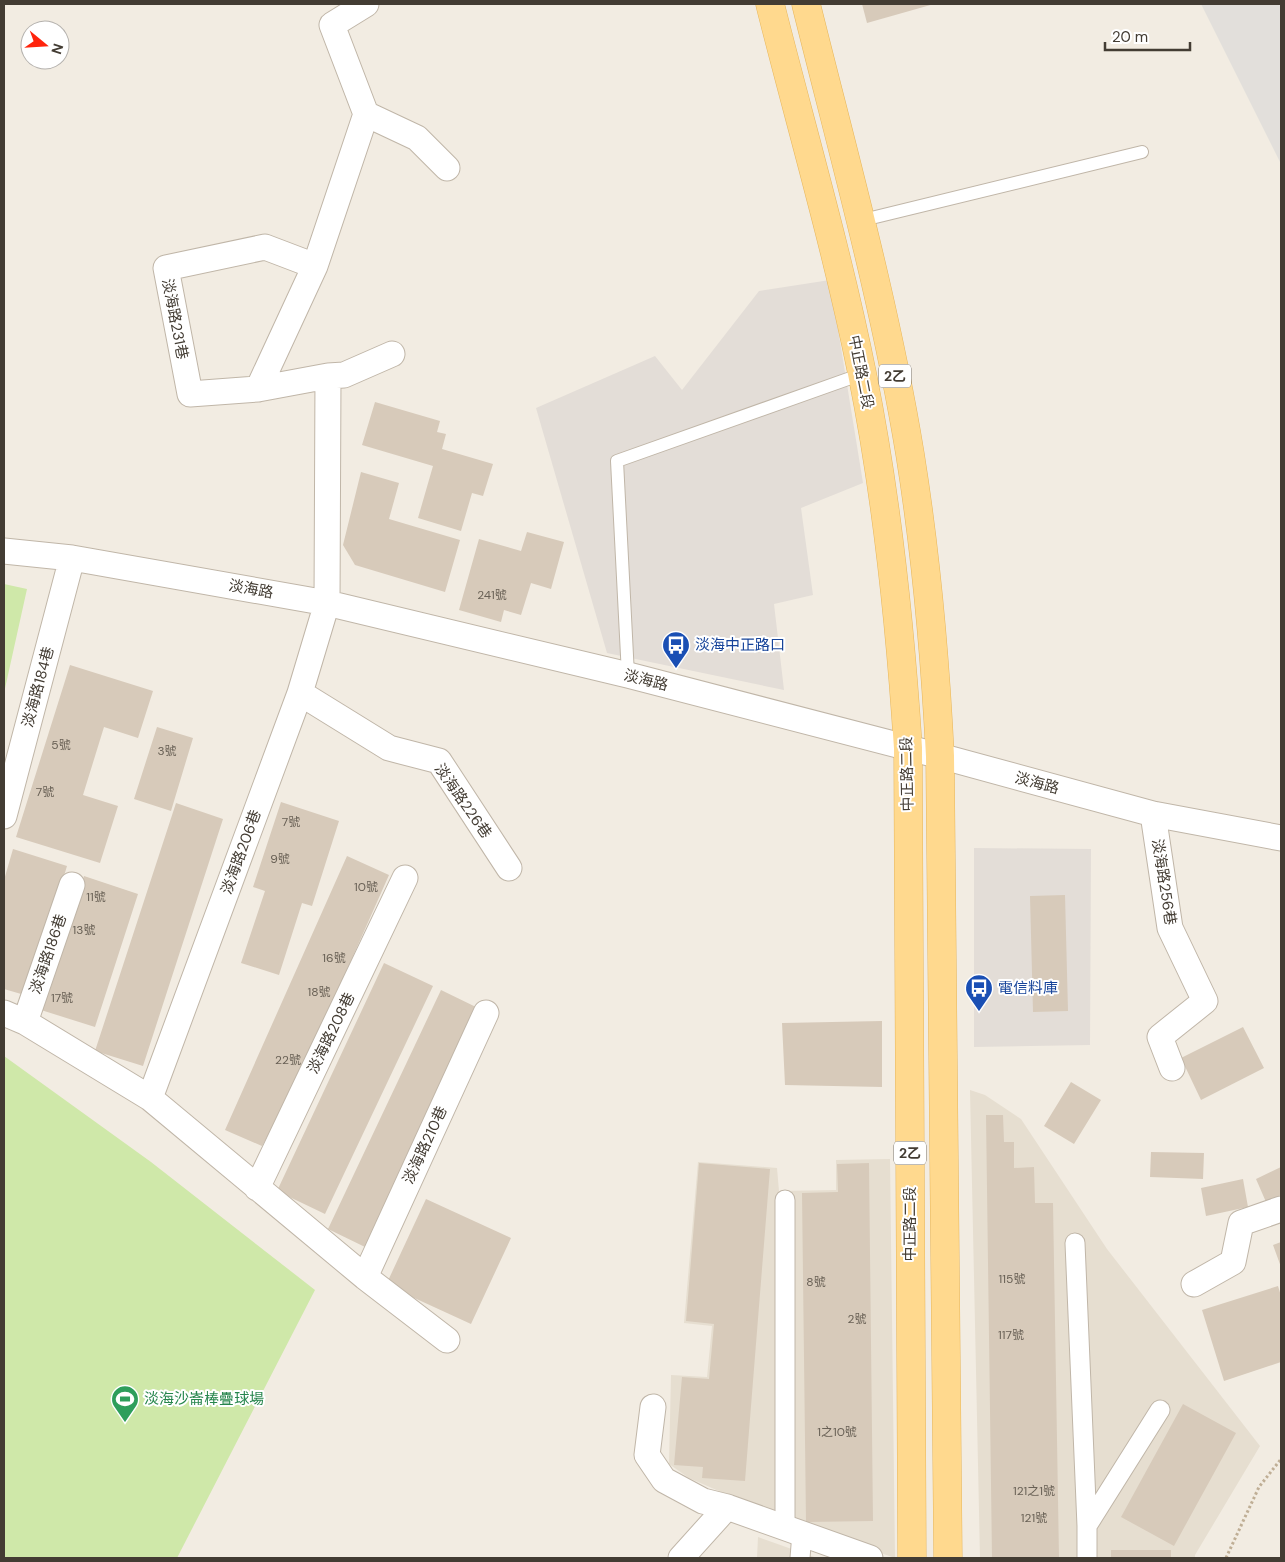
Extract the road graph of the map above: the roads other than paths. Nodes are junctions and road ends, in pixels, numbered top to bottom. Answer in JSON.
{"nodes":[{"id":1,"x":366,"y":4,"type":"edge"},
{"id":2,"x":770,"y":4,"type":"edge"},
{"id":3,"x":806,"y":4,"type":"edge"},
{"id":4,"x":366,"y":114,"type":"junction"},
{"id":5,"x":1142,"y":152,"type":"dead end"},
{"id":6,"x":447,"y":168,"type":"dead end"},
{"id":7,"x":860,"y":221,"type":"junction"},
{"id":8,"x":315,"y":266,"type":"junction"},
{"id":9,"x":392,"y":354,"type":"dead end"},
{"id":10,"x":862,"y":374,"type":"junction"},
{"id":11,"x":328,"y":376,"type":"junction"},
{"id":12,"x":258,"y":389,"type":"junction"},
{"id":13,"x":4,"y":551,"type":"edge"},
{"id":14,"x":72,"y":558,"type":"junction"},
{"id":15,"x":327,"y":603,"type":"junction"},
{"id":16,"x":628,"y":675,"type":"junction"},
{"id":17,"x":300,"y":693,"type":"junction"},
{"id":18,"x":908,"y":748,"type":"junction"},
{"id":19,"x":940,"y":756,"type":"junction"},
{"id":20,"x":1153,"y":814,"type":"junction"},
{"id":21,"x":4,"y":816,"type":"edge"},
{"id":22,"x":1281,"y":838,"type":"edge"},
{"id":23,"x":509,"y":868,"type":"dead end"},
{"id":24,"x":405,"y":878,"type":"dead end"},
{"id":25,"x":72,"y":885,"type":"dead end"},
{"id":26,"x":486,"y":1013,"type":"dead end"},
{"id":27,"x":14,"y":1017,"type":"edge"},
{"id":28,"x":1172,"y":1068,"type":"dead end"},
{"id":29,"x":150,"y":1098,"type":"junction"},
{"id":30,"x":257,"y":1188,"type":"junction"},
{"id":31,"x":785,"y":1200,"type":"dead end"},
{"id":32,"x":1281,"y":1209,"type":"edge"},
{"id":33,"x":1075,"y":1244,"type":"dead end"},
{"id":34,"x":365,"y":1277,"type":"junction"},
{"id":35,"x":1194,"y":1284,"type":"dead end"},
{"id":36,"x":447,"y":1340,"type":"dead end"},
{"id":37,"x":653,"y":1407,"type":"dead end"},
{"id":38,"x":1160,"y":1410,"type":"dead end"},
{"id":39,"x":728,"y":1506,"type":"junction"},
{"id":40,"x":1087,"y":1526,"type":"junction"},
{"id":41,"x":794,"y":1530,"type":"junction"},
{"id":42,"x":681,"y":1558,"type":"edge"},
{"id":43,"x":800,"y":1558,"type":"edge"},
{"id":44,"x":870,"y":1558,"type":"edge"},
{"id":45,"x":912,"y":1558,"type":"edge"},
{"id":46,"x":948,"y":1558,"type":"edge"},
{"id":47,"x":1087,"y":1558,"type":"edge"}],
"edges":[{"from":1,"to":4,"type":"street"},
{"from":2,"to":10,"type":"main road","name":"中正路二段","number":"2乙"},
{"from":3,"to":7,"type":"main road","number":"2乙"},
{"from":4,"to":6,"type":"street"},
{"from":4,"to":8,"type":"street"},
{"from":5,"to":7,"type":"lane"},
{"from":7,"to":19,"type":"main road","number":"2乙"},
{"from":8,"to":12,"type":"street"},
{"from":8,"to":12,"type":"street","name":"淡海路231巷"},
{"from":9,"to":11,"type":"street","name":"淡海路231巷"},
{"from":10,"to":16,"type":"lane"},
{"from":10,"to":18,"type":"main road","name":"中正路二段","number":"2乙"},
{"from":11,"to":12,"type":"street","name":"淡海路231巷"},
{"from":11,"to":15,"type":"street"},
{"from":13,"to":14,"type":"street","name":"淡海路"},
{"from":14,"to":15,"type":"street","name":"淡海路"},
{"from":14,"to":21,"type":"street","name":"淡海路184巷"},
{"from":15,"to":16,"type":"street","name":"淡海路"},
{"from":15,"to":17,"type":"street","name":"淡海路206巷"},
{"from":16,"to":18,"type":"street","name":"淡海路"},
{"from":17,"to":23,"type":"street","name":"淡海路226巷"},
{"from":17,"to":29,"type":"street","name":"淡海路206巷"},
{"from":18,"to":19,"type":"street","name":"淡海路"},
{"from":18,"to":45,"type":"main road","name":"中正路二段","number":"2乙"},
{"from":19,"to":20,"type":"street","name":"淡海路"},
{"from":19,"to":46,"type":"main road","number":"2乙"},
{"from":20,"to":22,"type":"street","name":"淡海路"},
{"from":20,"to":28,"type":"street","name":"淡海路256巷"},
{"from":24,"to":30,"type":"street","name":"淡海路208巷"},
{"from":25,"to":27,"type":"street","name":"淡海路186巷"},
{"from":26,"to":34,"type":"street","name":"淡海路210巷"},
{"from":27,"to":29,"type":"street"},
{"from":29,"to":30,"type":"street"},
{"from":30,"to":34,"type":"street"},
{"from":31,"to":41,"type":"street"},
{"from":32,"to":35,"type":"street"},
{"from":33,"to":40,"type":"street"},
{"from":34,"to":36,"type":"street"},
{"from":37,"to":39,"type":"street"},
{"from":38,"to":40,"type":"street"},
{"from":39,"to":41,"type":"street"},
{"from":39,"to":42,"type":"street"},
{"from":40,"to":47,"type":"street"},
{"from":41,"to":43,"type":"street"},
{"from":41,"to":44,"type":"street"}]}
